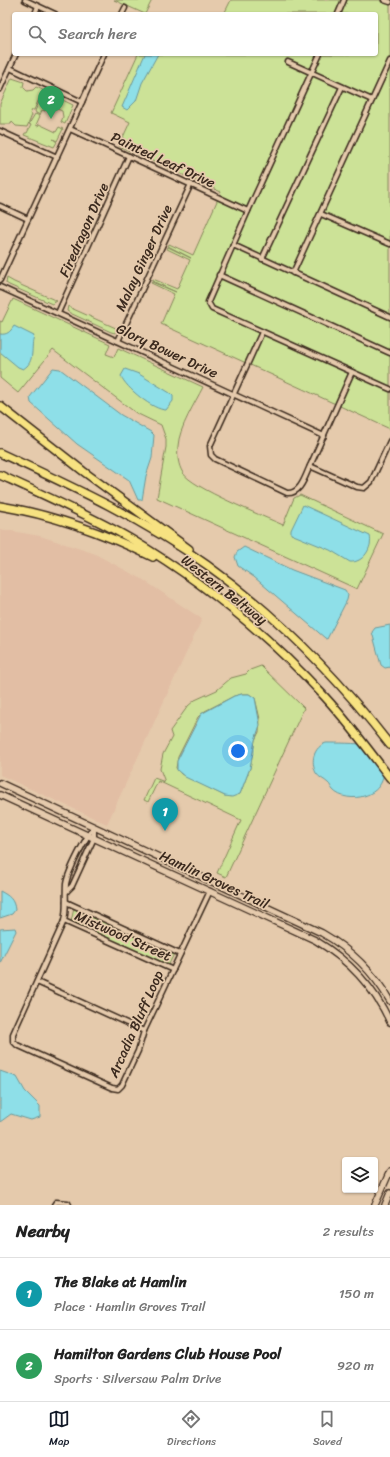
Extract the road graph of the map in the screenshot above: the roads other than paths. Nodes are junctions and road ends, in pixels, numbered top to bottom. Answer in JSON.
{"nodes":[{"id":1,"x":25,"y":0,"type":"edge"},
{"id":2,"x":344,"y":0,"type":"edge"},
{"id":3,"x":384,"y":0,"type":"edge"},
{"id":4,"x":390,"y":2,"type":"edge"},
{"id":5,"x":38,"y":6,"type":"junction"},
{"id":6,"x":125,"y":8,"type":"dead end"},
{"id":7,"x":36,"y":12,"type":"edge"},
{"id":8,"x":51,"y":12,"type":"edge"},
{"id":9,"x":123,"y":12,"type":"edge"},
{"id":10,"x":339,"y":12,"type":"edge"},
{"id":11,"x":15,"y":56,"type":"edge"},
{"id":12,"x":103,"y":56,"type":"edge"},
{"id":13,"x":319,"y":56,"type":"edge"},
{"id":14,"x":390,"y":60,"type":"edge"},
{"id":15,"x":288,"y":62,"type":"dead end"},
{"id":16,"x":10,"y":68,"type":"junction"},
{"id":17,"x":312,"y":73,"type":"junction"},
{"id":18,"x":342,"y":87,"type":"junction"},
{"id":19,"x":0,"y":89,"type":"edge"},
{"id":20,"x":372,"y":100,"type":"junction"},
{"id":21,"x":82,"y":102,"type":"junction"},
{"id":22,"x":70,"y":129,"type":"junction"},
{"id":23,"x":0,"y":130,"type":"edge"},
{"id":24,"x":129,"y":156,"type":"junction"},
{"id":25,"x":57,"y":157,"type":"junction"},
{"id":26,"x":191,"y":184,"type":"junction"},
{"id":27,"x":0,"y":206,"type":"edge"},
{"id":28,"x":248,"y":211,"type":"junction"},
{"id":29,"x":320,"y":214,"type":"junction"},
{"id":30,"x":28,"y":219,"type":"junction"},
{"id":31,"x":390,"y":244,"type":"edge"},
{"id":32,"x":233,"y":245,"type":"junction"},
{"id":33,"x":262,"y":259,"type":"junction"},
{"id":34,"x":293,"y":273,"type":"junction"},
{"id":35,"x":219,"y":275,"type":"junction"},
{"id":36,"x":0,"y":280,"type":"edge"},
{"id":37,"x":0,"y":287,"type":"edge"},
{"id":38,"x":58,"y":314,"type":"junction"},
{"id":39,"x":390,"y":317,"type":"edge"},
{"id":40,"x":262,"y":332,"type":"junction"},
{"id":41,"x":118,"y":341,"type":"junction"},
{"id":42,"x":390,"y":353,"type":"edge"},
{"id":43,"x":352,"y":372,"type":"junction"},
{"id":44,"x":390,"y":389,"type":"edge"},
{"id":45,"x":234,"y":394,"type":"junction"},
{"id":46,"x":0,"y":406,"type":"edge"},
{"id":47,"x":324,"y":436,"type":"junction"},
{"id":48,"x":390,"y":441,"type":"edge"},
{"id":49,"x":0,"y":453,"type":"edge"},
{"id":50,"x":310,"y":466,"type":"junction"},
{"id":51,"x":0,"y":475,"type":"edge"},
{"id":52,"x":0,"y":506,"type":"edge"},
{"id":53,"x":207,"y":565,"type":"junction"},
{"id":54,"x":176,"y":568,"type":"junction"},
{"id":55,"x":390,"y":745,"type":"edge"},
{"id":56,"x":390,"y":778,"type":"edge"},
{"id":57,"x":0,"y":784,"type":"edge"},
{"id":58,"x":0,"y":795,"type":"edge"},
{"id":59,"x":94,"y":827,"type":"junction"},
{"id":60,"x":87,"y":835,"type":"junction"},
{"id":61,"x":94,"y":838,"type":"junction"},
{"id":62,"x":67,"y":891,"type":"junction"},
{"id":63,"x":210,"y":891,"type":"junction"},
{"id":64,"x":66,"y":902,"type":"junction"},
{"id":65,"x":64,"y":921,"type":"junction"},
{"id":66,"x":180,"y":954,"type":"junction"},
{"id":67,"x":173,"y":970,"type":"junction"},
{"id":68,"x":37,"y":982,"type":"junction"},
{"id":69,"x":390,"y":1001,"type":"edge"},
{"id":70,"x":390,"y":1022,"type":"edge"},
{"id":71,"x":144,"y":1031,"type":"junction"},
{"id":72,"x":390,"y":1171,"type":"edge"},
{"id":73,"x":390,"y":1193,"type":"edge"},
{"id":74,"x":54,"y":1205,"type":"edge"},
{"id":75,"x":69,"y":1205,"type":"edge"},
{"id":76,"x":375,"y":1205,"type":"edge"},
{"id":77,"x":385,"y":1205,"type":"edge"}],
"edges":[{"from":1,"to":5,"type":"street"},
{"from":2,"to":10,"type":"street"},
{"from":3,"to":4,"type":"street"},
{"from":5,"to":7,"type":"street"},
{"from":5,"to":8,"type":"street"},
{"from":6,"to":9,"type":"street"},
{"from":11,"to":16,"type":"street"},
{"from":12,"to":21,"type":"street"},
{"from":13,"to":17,"type":"street"},
{"from":14,"to":20,"type":"street"},
{"from":15,"to":17,"type":"street"},
{"from":16,"to":19,"type":"street"},
{"from":16,"to":21,"type":"street"},
{"from":17,"to":18,"type":"street"},
{"from":17,"to":28,"type":"street"},
{"from":18,"to":20,"type":"street"},
{"from":18,"to":33,"type":"street"},
{"from":20,"to":29,"type":"street"},
{"from":21,"to":22,"type":"street"},
{"from":22,"to":24,"type":"street","name":"Painted Leaf Drive"},
{"from":22,"to":25,"type":"street"},
{"from":23,"to":25,"type":"street"},
{"from":24,"to":26,"type":"street","name":"Painted Leaf Drive"},
{"from":24,"to":38,"type":"street","name":"Firedragon Drive"},
{"from":25,"to":30,"type":"street"},
{"from":26,"to":28,"type":"street","name":"Painted Leaf Drive"},
{"from":26,"to":41,"type":"street","name":"Malay Ginger Drive"},
{"from":27,"to":30,"type":"street"},
{"from":28,"to":32,"type":"street"},
{"from":29,"to":31,"type":"street"},
{"from":29,"to":34,"type":"street"},
{"from":30,"to":36,"type":"street"},
{"from":32,"to":33,"type":"street"},
{"from":32,"to":35,"type":"street"},
{"from":33,"to":34,"type":"street"},
{"from":34,"to":39,"type":"street"},
{"from":35,"to":40,"type":"street"},
{"from":35,"to":42,"type":"street"},
{"from":37,"to":38,"type":"street","name":"Glory Bower Drive"},
{"from":38,"to":41,"type":"street","name":"Glory Bower Drive"},
{"from":40,"to":43,"type":"street"},
{"from":40,"to":45,"type":"street"},
{"from":41,"to":45,"type":"street","name":"Glory Bower Drive"},
{"from":43,"to":44,"type":"street"},
{"from":43,"to":47,"type":"street"},
{"from":45,"to":47,"type":"street","name":"Glory Bower Drive"},
{"from":45,"to":50,"type":"street"},
{"from":46,"to":53,"type":"highway"},
{"from":47,"to":50,"type":"street"},
{"from":48,"to":50,"type":"street"},
{"from":49,"to":53,"type":"highway","name":"Western Beltway"},
{"from":51,"to":54,"type":"highway","name":"Western Beltway"},
{"from":52,"to":54,"type":"highway"},
{"from":53,"to":55,"type":"highway","name":"Western Beltway"},
{"from":54,"to":56,"type":"highway","name":"Western Beltway"},
{"from":57,"to":59,"type":"street","name":"Hamlin Groves Trail"},
{"from":58,"to":60,"type":"street","name":"Hamlin Groves Trail"},
{"from":59,"to":60,"type":"street","name":"Arcadia Bluff Loop"},
{"from":59,"to":61,"type":"street","name":"Arcadia Bluff Loop"},
{"from":59,"to":69,"type":"street","name":"Hamlin Groves Trail"},
{"from":60,"to":61,"type":"street","name":"Hamlin Groves Trail"},
{"from":60,"to":62,"type":"street","name":"Arcadia Bluff Loop"},
{"from":61,"to":62,"type":"street","name":"Arcadia Bluff Loop"},
{"from":61,"to":63,"type":"street","name":"Hamlin Groves Trail"},
{"from":62,"to":64,"type":"street","name":"Arcadia Bluff Loop"},
{"from":63,"to":66,"type":"street","name":"Arcadia Bluff Loop"},
{"from":63,"to":70,"type":"street","name":"Hamlin Groves Trail"},
{"from":64,"to":65,"type":"street","name":"Arcadia Bluff Loop"},
{"from":64,"to":66,"type":"street"},
{"from":65,"to":67,"type":"street","name":"Mistwood Street"},
{"from":65,"to":68,"type":"street","name":"Arcadia Bluff Loop"},
{"from":66,"to":67,"type":"street","name":"Arcadia Bluff Loop"},
{"from":67,"to":71,"type":"street","name":"Arcadia Bluff Loop"},
{"from":68,"to":71,"type":"street"},
{"from":68,"to":71,"type":"street","name":"Arcadia Bluff Loop"},
{"from":72,"to":76,"type":"street"},
{"from":73,"to":77,"type":"street"},
{"from":74,"to":75,"type":"street"}]}
